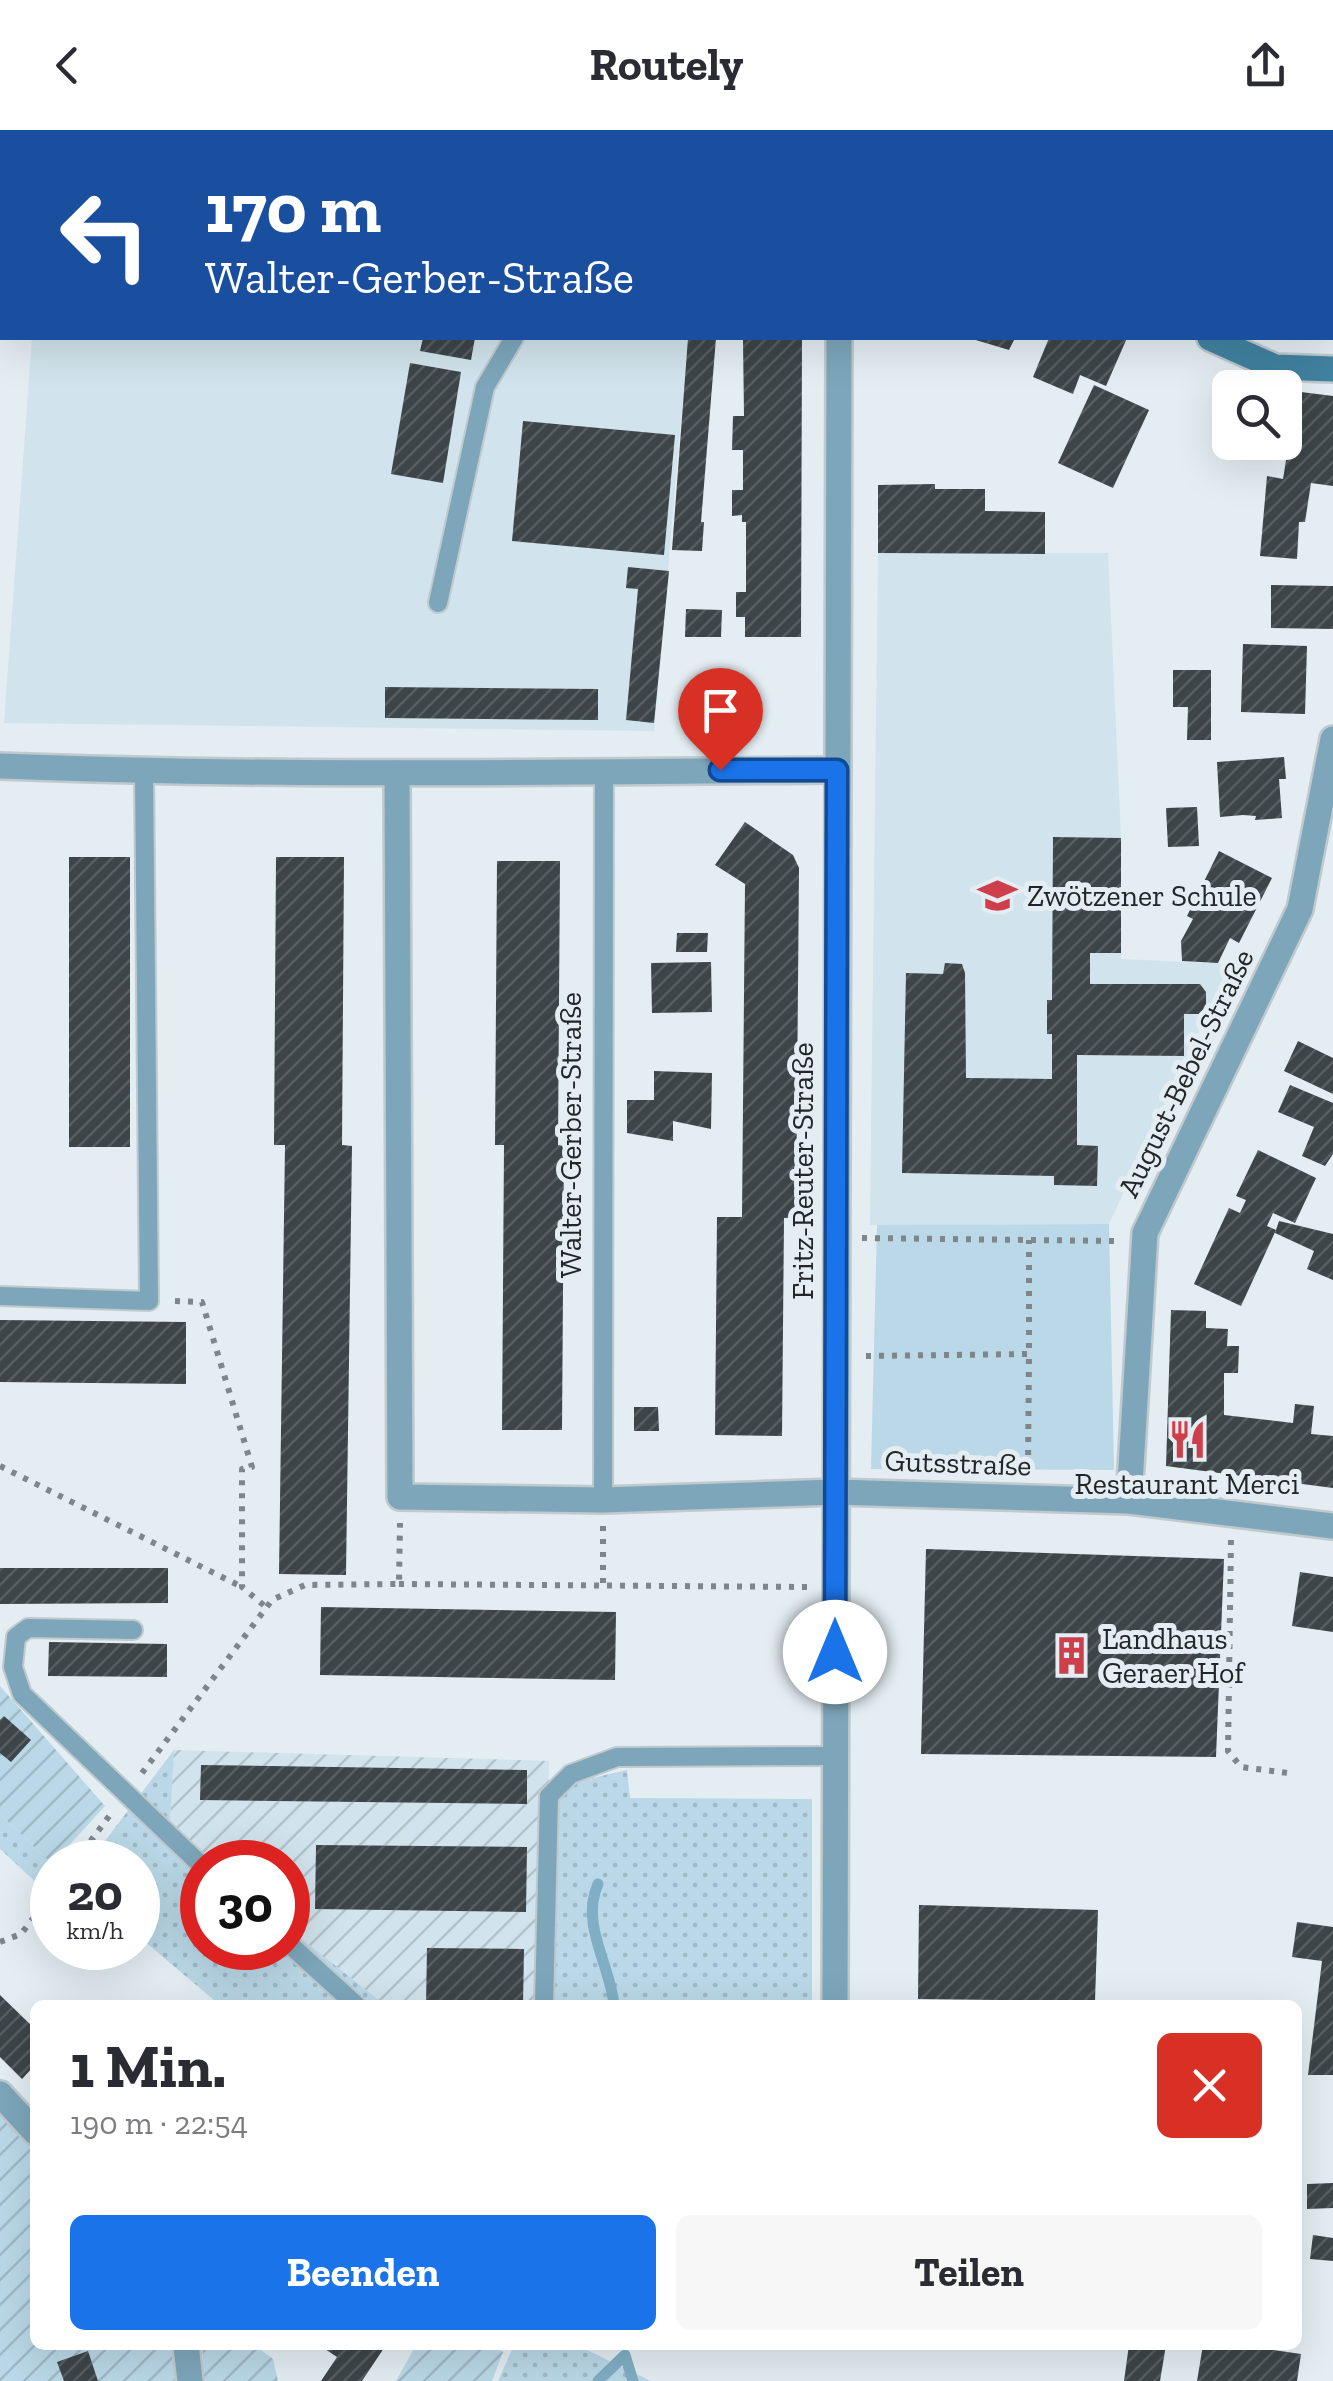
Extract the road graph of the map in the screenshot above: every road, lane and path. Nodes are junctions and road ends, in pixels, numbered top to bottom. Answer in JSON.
{"nodes":[{"id":1,"x":513,"y":340,"type":"edge"},
{"id":2,"x":839,"y":340,"type":"edge"},
{"id":3,"x":1214,"y":340,"type":"edge"},
{"id":4,"x":1333,"y":369,"type":"edge"},
{"id":5,"x":438,"y":602,"type":"dead end"},
{"id":6,"x":1333,"y":739,"type":"edge"},
{"id":7,"x":0,"y":766,"type":"edge"},
{"id":8,"x":837,"y":770,"type":"junction"},
{"id":9,"x":604,"y":771,"type":"junction"},
{"id":10,"x":144,"y":772,"type":"junction"},
{"id":11,"x":397,"y":773,"type":"junction"},
{"id":12,"x":836,"y":1238,"type":"junction"},
{"id":13,"x":1029,"y":1240,"type":"junction"},
{"id":14,"x":1145,"y":1242,"type":"junction"},
{"id":15,"x":0,"y":1296,"type":"edge"},
{"id":16,"x":149,"y":1301,"type":"junction"},
{"id":17,"x":1029,"y":1354,"type":"junction"},
{"id":18,"x":835,"y":1357,"type":"junction"},
{"id":19,"x":0,"y":1466,"type":"edge"},
{"id":20,"x":835,"y":1492,"type":"junction"},
{"id":21,"x":400,"y":1496,"type":"junction"},
{"id":22,"x":1028,"y":1498,"type":"junction"},
{"id":23,"x":603,"y":1500,"type":"junction"},
{"id":24,"x":1129,"y":1500,"type":"junction"},
{"id":25,"x":1232,"y":1513,"type":"junction"},
{"id":26,"x":1333,"y":1526,"type":"edge"},
{"id":27,"x":399,"y":1584,"type":"junction"},
{"id":28,"x":603,"y":1587,"type":"junction"},
{"id":29,"x":835,"y":1587,"type":"junction"},
{"id":30,"x":242,"y":1588,"type":"junction"},
{"id":31,"x":267,"y":1608,"type":"junction"},
{"id":32,"x":133,"y":1630,"type":"dead end"},
{"id":33,"x":835,"y":1756,"type":"junction"},
{"id":34,"x":1288,"y":1774,"type":"dead end"},
{"id":35,"x":125,"y":1795,"type":"junction"},
{"id":36,"x":92,"y":1840,"type":"edge"},
{"id":37,"x":180,"y":1846,"type":"edge"},
{"id":38,"x":30,"y":1922,"type":"edge"},
{"id":39,"x":0,"y":1942,"type":"edge"},
{"id":40,"x":310,"y":1963,"type":"edge"},
{"id":41,"x":351,"y":2000,"type":"edge"},
{"id":42,"x":544,"y":2000,"type":"edge"},
{"id":43,"x":835,"y":2000,"type":"edge"},
{"id":44,"x":0,"y":2094,"type":"edge"},
{"id":45,"x":30,"y":2127,"type":"edge"},
{"id":46,"x":187,"y":2350,"type":"edge"},
{"id":47,"x":190,"y":2381,"type":"edge"}],
"edges":[{"from":1,"to":5,"type":"lane"},
{"from":2,"to":8,"type":"street","name":"Fritz-Reuter-Straße"},
{"from":3,"to":4,"type":"main road"},
{"from":6,"to":14,"type":"street","name":"August-Bebel-Straße"},
{"from":7,"to":10,"type":"street"},
{"from":8,"to":9,"type":"street"},
{"from":8,"to":12,"type":"street","name":"Fritz-Reuter-Straße"},
{"from":9,"to":11,"type":"street"},
{"from":9,"to":23,"type":"lane","name":"Walter-Gerber-Straße"},
{"from":10,"to":11,"type":"street"},
{"from":10,"to":16,"type":"lane"},
{"from":11,"to":21,"type":"street"},
{"from":12,"to":13,"type":"path"},
{"from":12,"to":18,"type":"street","name":"Fritz-Reuter-Straße"},
{"from":13,"to":14,"type":"path"},
{"from":13,"to":17,"type":"path"},
{"from":14,"to":24,"type":"street","name":"August-Bebel-Straße"},
{"from":15,"to":16,"type":"lane"},
{"from":16,"to":30,"type":"path"},
{"from":17,"to":18,"type":"path"},
{"from":17,"to":22,"type":"path"},
{"from":18,"to":20,"type":"street","name":"Fritz-Reuter-Straße"},
{"from":19,"to":30,"type":"path"},
{"from":20,"to":22,"type":"street","name":"Gutsstraße"},
{"from":20,"to":23,"type":"street","name":"Gutsstraße"},
{"from":20,"to":29,"type":"street","name":"Fritz-Reuter-Straße"},
{"from":21,"to":23,"type":"street","name":"Gutsstraße"},
{"from":21,"to":27,"type":"path"},
{"from":22,"to":24,"type":"street","name":"Gutsstraße"},
{"from":23,"to":28,"type":"path"},
{"from":24,"to":25,"type":"street","name":"Gutsstraße"},
{"from":25,"to":26,"type":"street","name":"Gutsstraße"},
{"from":25,"to":34,"type":"path"},
{"from":27,"to":28,"type":"path"},
{"from":27,"to":31,"type":"path"},
{"from":28,"to":29,"type":"path"},
{"from":29,"to":33,"type":"street","name":"Fritz-Reuter-Straße"},
{"from":30,"to":31,"type":"path"},
{"from":31,"to":35,"type":"path"},
{"from":32,"to":35,"type":"lane"},
{"from":33,"to":42,"type":"lane"},
{"from":33,"to":43,"type":"street","name":"Fritz-Reuter-Straße"},
{"from":35,"to":36,"type":"path"},
{"from":35,"to":37,"type":"lane"},
{"from":38,"to":39,"type":"path"},
{"from":40,"to":41,"type":"lane"},
{"from":44,"to":45,"type":"street"},
{"from":46,"to":47,"type":"street"}]}
